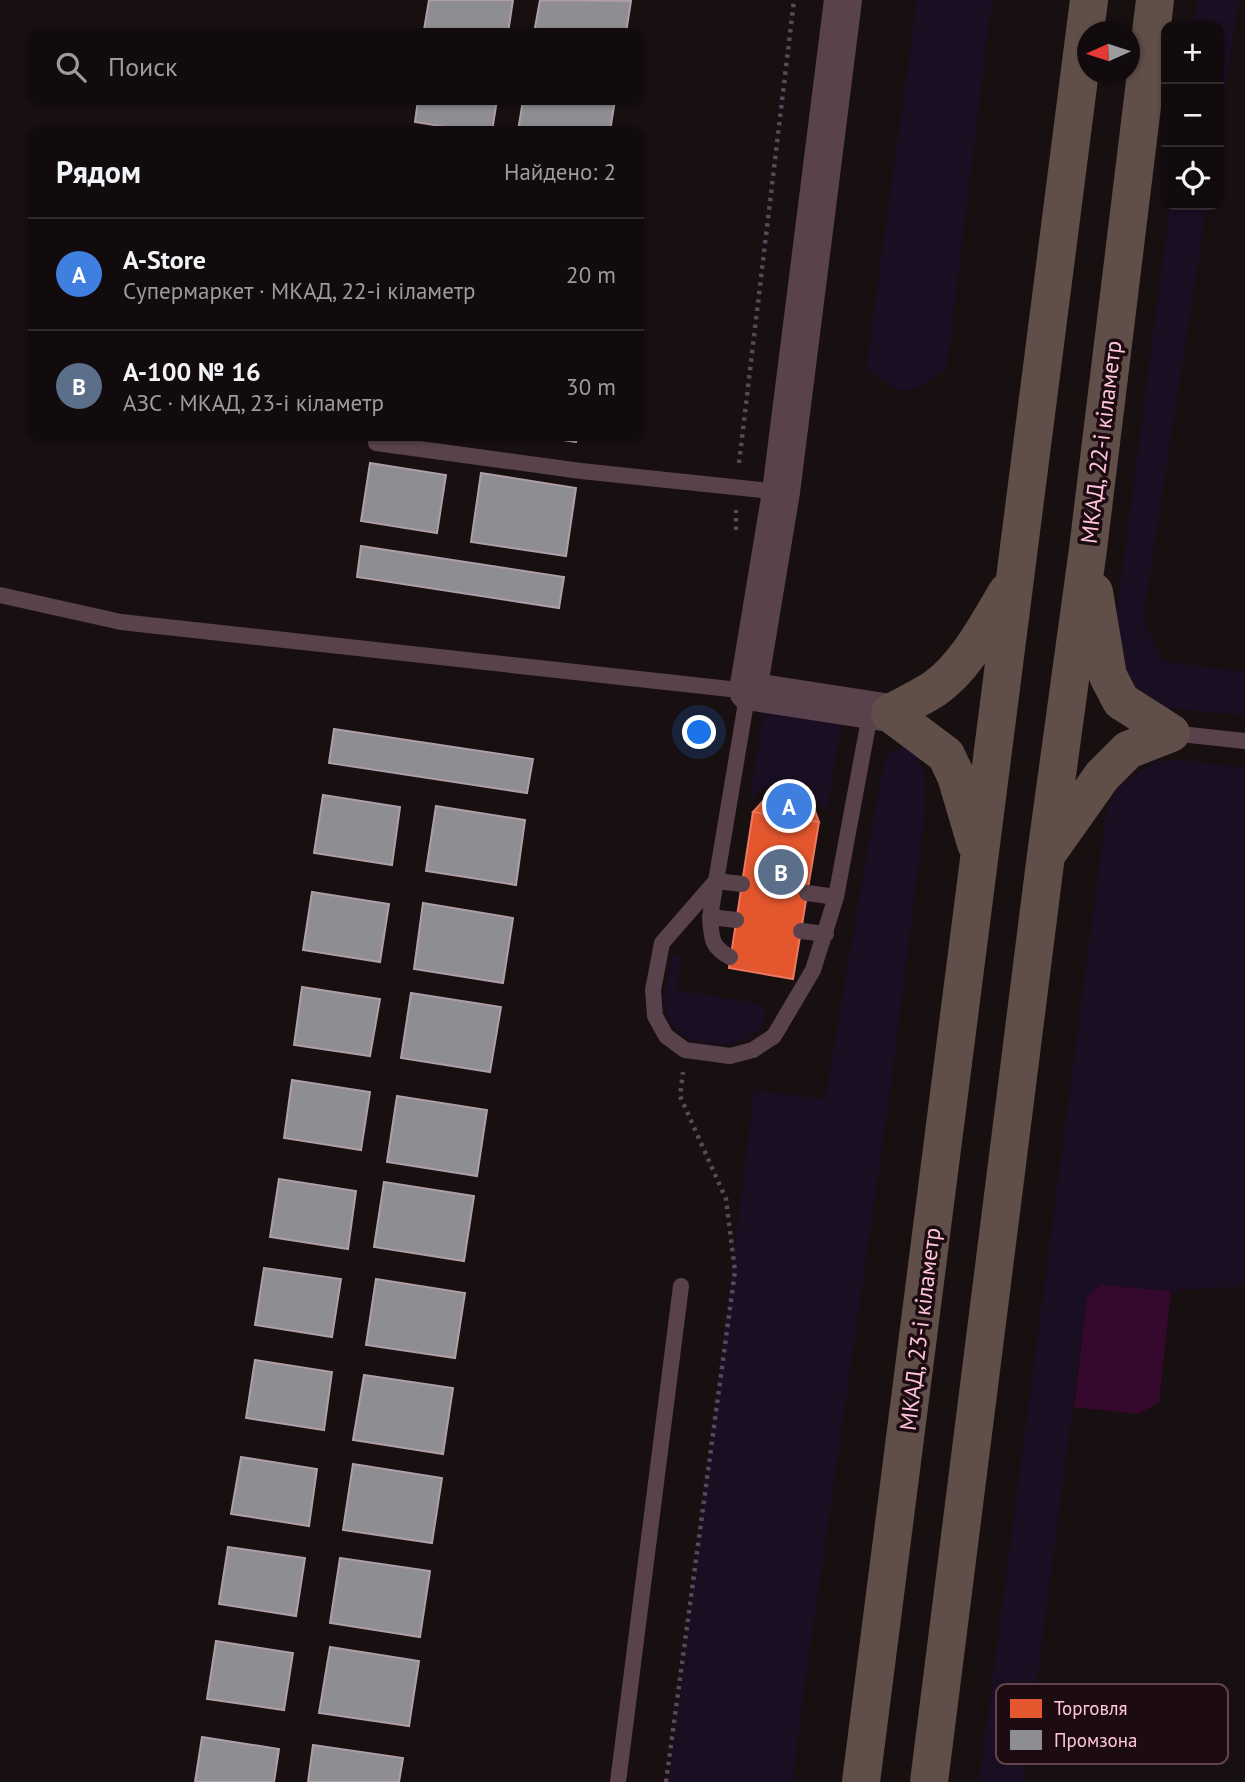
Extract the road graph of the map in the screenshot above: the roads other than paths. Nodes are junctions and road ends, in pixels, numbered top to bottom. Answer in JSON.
{"nodes":[{"id":1,"x":843,"y":0,"type":"edge"},
{"id":2,"x":1089,"y":0,"type":"edge"},
{"id":3,"x":1155,"y":0,"type":"edge"},
{"id":4,"x":376,"y":443,"type":"dead end"},
{"id":5,"x":781,"y":492,"type":"junction"},
{"id":6,"x":1088,"y":549,"type":"junction"},
{"id":7,"x":1013,"y":582,"type":"junction"},
{"id":8,"x":0,"y":595,"type":"edge"},
{"id":9,"x":747,"y":691,"type":"junction"},
{"id":10,"x":881,"y":711,"type":"junction"},
{"id":11,"x":1171,"y":733,"type":"junction"},
{"id":12,"x":1245,"y":741,"type":"edge"},
{"id":13,"x":978,"y":867,"type":"junction"},
{"id":14,"x":1044,"y":869,"type":"junction"},
{"id":15,"x":716,"y":881,"type":"junction"},
{"id":16,"x":742,"y":884,"type":"dead end"},
{"id":17,"x":807,"y":893,"type":"dead end"},
{"id":18,"x":836,"y":897,"type":"junction"},
{"id":19,"x":710,"y":917,"type":"junction"},
{"id":20,"x":736,"y":920,"type":"dead end"},
{"id":21,"x":801,"y":931,"type":"dead end"},
{"id":22,"x":825,"y":934,"type":"junction"},
{"id":23,"x":730,"y":957,"type":"dead end"},
{"id":24,"x":796,"y":967,"type":"dead end"},
{"id":25,"x":813,"y":970,"type":"junction"},
{"id":26,"x":681,"y":1286,"type":"dead end"},
{"id":27,"x":618,"y":1782,"type":"edge"},
{"id":28,"x":861,"y":1782,"type":"edge"},
{"id":29,"x":929,"y":1782,"type":"edge"}],
"edges":[{"from":1,"to":5,"type":"street"},
{"from":2,"to":7,"type":"highway"},
{"from":3,"to":6,"type":"highway","name":"МКАД, 22-і кіламетр"},
{"from":4,"to":5,"type":"lane"},
{"from":5,"to":9,"type":"street"},
{"from":6,"to":11,"type":"highway"},
{"from":6,"to":14,"type":"highway","name":"МКАД, 22-і кіламетр"},
{"from":7,"to":10,"type":"highway"},
{"from":7,"to":13,"type":"highway"},
{"from":8,"to":9,"type":"lane"},
{"from":9,"to":10,"type":"street"},
{"from":9,"to":15,"type":"lane"},
{"from":10,"to":13,"type":"highway"},
{"from":10,"to":18,"type":"lane"},
{"from":11,"to":12,"type":"lane"},
{"from":11,"to":14,"type":"highway"},
{"from":13,"to":28,"type":"highway","name":"МКАД, 23-і кіламетр"},
{"from":14,"to":29,"type":"highway"},
{"from":15,"to":16,"type":"lane"},
{"from":15,"to":19,"type":"lane"},
{"from":15,"to":25,"type":"lane"},
{"from":17,"to":18,"type":"lane"},
{"from":18,"to":22,"type":"lane"},
{"from":19,"to":20,"type":"lane"},
{"from":19,"to":23,"type":"lane"},
{"from":21,"to":22,"type":"lane"},
{"from":22,"to":25,"type":"lane"},
{"from":24,"to":25,"type":"lane"},
{"from":26,"to":27,"type":"lane"}]}
